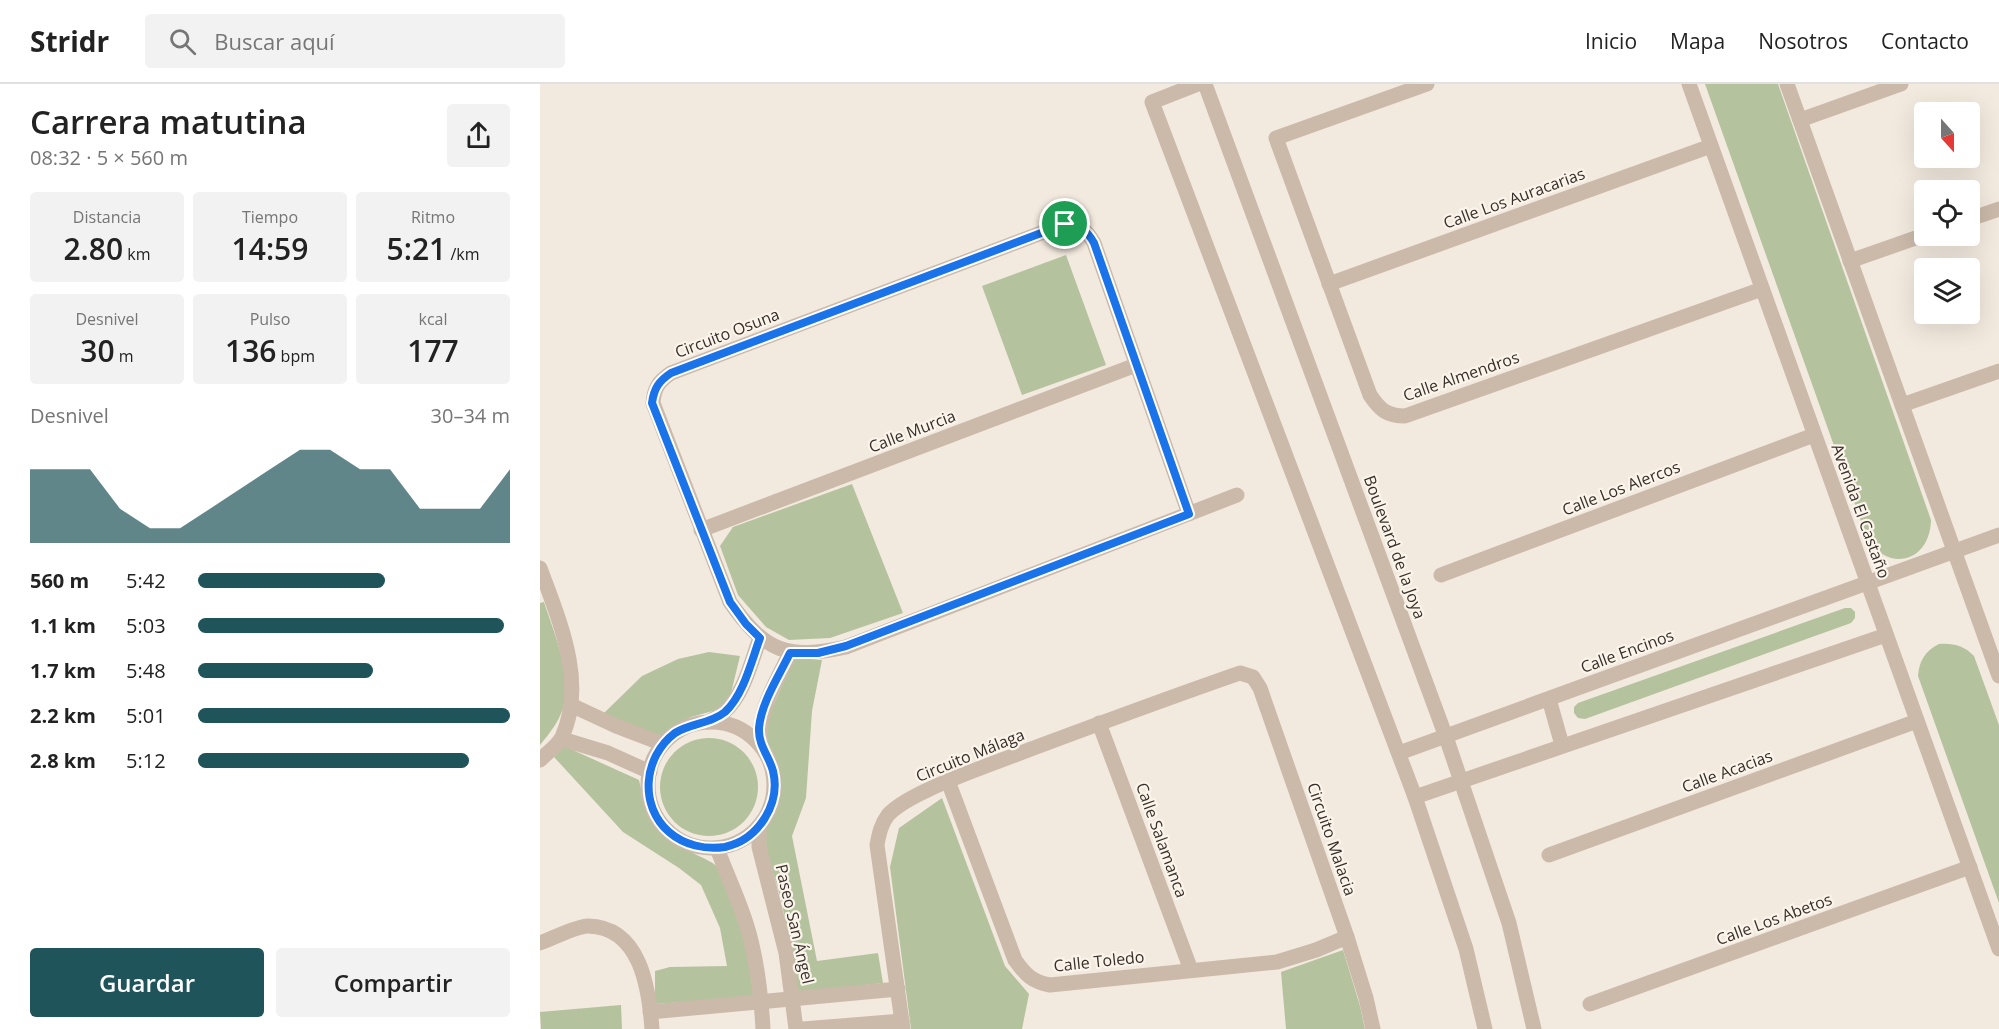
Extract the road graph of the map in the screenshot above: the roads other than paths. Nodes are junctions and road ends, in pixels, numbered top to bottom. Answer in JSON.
{"nodes":[{"id":1,"x":1198,"y":84,"type":"edge"},
{"id":2,"x":1205,"y":84,"type":"edge"},
{"id":3,"x":1427,"y":84,"type":"edge"},
{"id":4,"x":1689,"y":84,"type":"edge"},
{"id":5,"x":1787,"y":84,"type":"edge"},
{"id":6,"x":1901,"y":84,"type":"edge"},
{"id":7,"x":1800,"y":120,"type":"junction"},
{"id":8,"x":1711,"y":146,"type":"junction"},
{"id":9,"x":1999,"y":209,"type":"edge"},
{"id":10,"x":1980,"y":216,"type":"edge"},
{"id":11,"x":1914,"y":239,"type":"edge"},
{"id":12,"x":1850,"y":261,"type":"junction"},
{"id":13,"x":1329,"y":284,"type":"junction"},
{"id":14,"x":1762,"y":288,"type":"junction"},
{"id":15,"x":1136,"y":365,"type":"junction"},
{"id":16,"x":1999,"y":371,"type":"edge"},
{"id":17,"x":1902,"y":405,"type":"junction"},
{"id":18,"x":1814,"y":435,"type":"junction"},
{"id":19,"x":1238,"y":495,"type":"dead end"},
{"id":20,"x":1189,"y":514,"type":"junction"},
{"id":21,"x":701,"y":530,"type":"junction"},
{"id":22,"x":1999,"y":535,"type":"edge"},
{"id":23,"x":1954,"y":552,"type":"junction"},
{"id":24,"x":540,"y":568,"type":"edge"},
{"id":25,"x":1441,"y":575,"type":"dead end"},
{"id":26,"x":1868,"y":582,"type":"junction"},
{"id":27,"x":544,"y":591,"type":"edge"},
{"id":28,"x":1886,"y":635,"type":"junction"},
{"id":29,"x":760,"y":638,"type":"junction"},
{"id":30,"x":790,"y":653,"type":"junction"},
{"id":31,"x":1240,"y":673,"type":"joint"},
{"id":32,"x":1999,"y":676,"type":"edge"},
{"id":33,"x":1549,"y":699,"type":"junction"},
{"id":34,"x":572,"y":705,"type":"junction"},
{"id":35,"x":1917,"y":721,"type":"junction"},
{"id":36,"x":708,"y":722,"type":"junction"},
{"id":37,"x":1099,"y":723,"type":"junction"},
{"id":38,"x":1446,"y":736,"type":"junction"},
{"id":39,"x":562,"y":739,"type":"junction"},
{"id":40,"x":663,"y":744,"type":"junction"},
{"id":41,"x":1562,"y":745,"type":"junction"},
{"id":42,"x":761,"y":746,"type":"junction"},
{"id":43,"x":1399,"y":753,"type":"junction"},
{"id":44,"x":540,"y":760,"type":"edge"},
{"id":45,"x":650,"y":772,"type":"junction"},
{"id":46,"x":1461,"y":780,"type":"junction"},
{"id":47,"x":948,"y":781,"type":"junction"},
{"id":48,"x":1415,"y":796,"type":"junction"},
{"id":49,"x":759,"y":827,"type":"junction"},
{"id":50,"x":717,"y":848,"type":"junction"},
{"id":51,"x":1549,"y":855,"type":"dead end"},
{"id":52,"x":1970,"y":867,"type":"junction"},
{"id":53,"x":1347,"y":937,"type":"junction"},
{"id":54,"x":540,"y":943,"type":"edge"},
{"id":55,"x":1999,"y":949,"type":"edge"},
{"id":56,"x":1191,"y":970,"type":"junction"},
{"id":57,"x":898,"y":989,"type":"junction"},
{"id":58,"x":793,"y":999,"type":"junction"},
{"id":59,"x":761,"y":1001,"type":"junction"},
{"id":60,"x":1590,"y":1004,"type":"dead end"},
{"id":61,"x":650,"y":1012,"type":"junction"},
{"id":62,"x":902,"y":1025,"type":"edge"},
{"id":63,"x":652,"y":1029,"type":"edge"},
{"id":64,"x":763,"y":1029,"type":"edge"},
{"id":65,"x":796,"y":1029,"type":"edge"},
{"id":66,"x":803,"y":1029,"type":"edge"},
{"id":67,"x":1373,"y":1029,"type":"edge"},
{"id":68,"x":1485,"y":1029,"type":"edge"},
{"id":69,"x":1534,"y":1029,"type":"edge"}],
"edges":[{"from":1,"to":43,"type":"street"},
{"from":2,"to":38,"type":"street","name":"Boulevard de la Joya"},
{"from":3,"to":13,"type":"street","name":"Calle Almendros"},
{"from":4,"to":8,"type":"street","name":"Avenida El Castaño"},
{"from":5,"to":7,"type":"street"},
{"from":6,"to":7,"type":"street"},
{"from":7,"to":12,"type":"street"},
{"from":8,"to":13,"type":"street","name":"Calle Los Auracarias"},
{"from":8,"to":14,"type":"street","name":"Avenida El Castaño"},
{"from":9,"to":10,"type":"street"},
{"from":11,"to":12,"type":"street"},
{"from":12,"to":17,"type":"street"},
{"from":13,"to":14,"type":"street","name":"Calle Almendros"},
{"from":14,"to":18,"type":"street","name":"Avenida El Castaño"},
{"from":15,"to":20,"type":"street","name":"Circuito Osuna"},
{"from":15,"to":21,"type":"street","name":"Calle Murcia"},
{"from":15,"to":21,"type":"street","name":"Circuito Osuna"},
{"from":16,"to":17,"type":"street"},
{"from":17,"to":23,"type":"street"},
{"from":18,"to":25,"type":"street","name":"Calle Los Alercos"},
{"from":18,"to":26,"type":"street","name":"Avenida El Castaño"},
{"from":19,"to":20,"type":"street","name":"Circuito Osuna"},
{"from":20,"to":30,"type":"street","name":"Circuito Osuna"},
{"from":21,"to":29,"type":"street","name":"Circuito Osuna"},
{"from":22,"to":23,"type":"street","name":"Calle Encinos"},
{"from":23,"to":26,"type":"street","name":"Calle Encinos"},
{"from":23,"to":32,"type":"street"},
{"from":24,"to":27,"type":"street"},
{"from":26,"to":28,"type":"street","name":"Avenida El Castaño"},
{"from":26,"to":33,"type":"street","name":"Calle Encinos"},
{"from":27,"to":34,"type":"street"},
{"from":28,"to":35,"type":"street","name":"Avenida El Castaño"},
{"from":28,"to":41,"type":"street"},
{"from":29,"to":30,"type":"street","name":"Circuito Osuna"},
{"from":29,"to":36,"type":"street"},
{"from":30,"to":42,"type":"street"},
{"from":31,"to":37,"type":"street","name":"Circuito Málaga"},
{"from":31,"to":53,"type":"street","name":"Circuito Malacia"},
{"from":33,"to":38,"type":"street","name":"Calle Encinos"},
{"from":33,"to":41,"type":"street"},
{"from":34,"to":39,"type":"street"},
{"from":34,"to":40,"type":"street"},
{"from":35,"to":51,"type":"street","name":"Calle Acacias"},
{"from":35,"to":52,"type":"street","name":"Avenida El Castaño"},
{"from":36,"to":40,"type":"street"},
{"from":36,"to":42,"type":"street"},
{"from":37,"to":47,"type":"street","name":"Circuito Málaga"},
{"from":37,"to":56,"type":"street","name":"Calle Salamanca"},
{"from":38,"to":43,"type":"street","name":"Calle Encinos"},
{"from":38,"to":46,"type":"street","name":"Boulevard de la Joya"},
{"from":39,"to":44,"type":"street"},
{"from":39,"to":45,"type":"street"},
{"from":40,"to":45,"type":"street"},
{"from":41,"to":46,"type":"street"},
{"from":42,"to":49,"type":"street"},
{"from":43,"to":48,"type":"street"},
{"from":45,"to":50,"type":"street"},
{"from":46,"to":48,"type":"street"},
{"from":46,"to":69,"type":"street","name":"Boulevard de la Joya"},
{"from":47,"to":56,"type":"street","name":"Calle Toledo"},
{"from":47,"to":57,"type":"street","name":"Circuito Málaga"},
{"from":48,"to":68,"type":"street"},
{"from":49,"to":50,"type":"street"},
{"from":49,"to":58,"type":"street","name":"Paseo San Ángel"},
{"from":50,"to":59,"type":"street"},
{"from":52,"to":55,"type":"street","name":"Avenida El Castaño"},
{"from":52,"to":60,"type":"street","name":"Calle Los Abetos"},
{"from":53,"to":56,"type":"street","name":"Calle Toledo"},
{"from":53,"to":67,"type":"street","name":"Circuito Malacia"},
{"from":54,"to":61,"type":"street"},
{"from":57,"to":58,"type":"street"},
{"from":57,"to":62,"type":"street","name":"Circuito Málaga"},
{"from":58,"to":59,"type":"street"},
{"from":58,"to":65,"type":"street","name":"Paseo San Ángel"},
{"from":59,"to":61,"type":"street"},
{"from":59,"to":64,"type":"street"},
{"from":61,"to":63,"type":"street"},
{"from":62,"to":66,"type":"street"}]}
